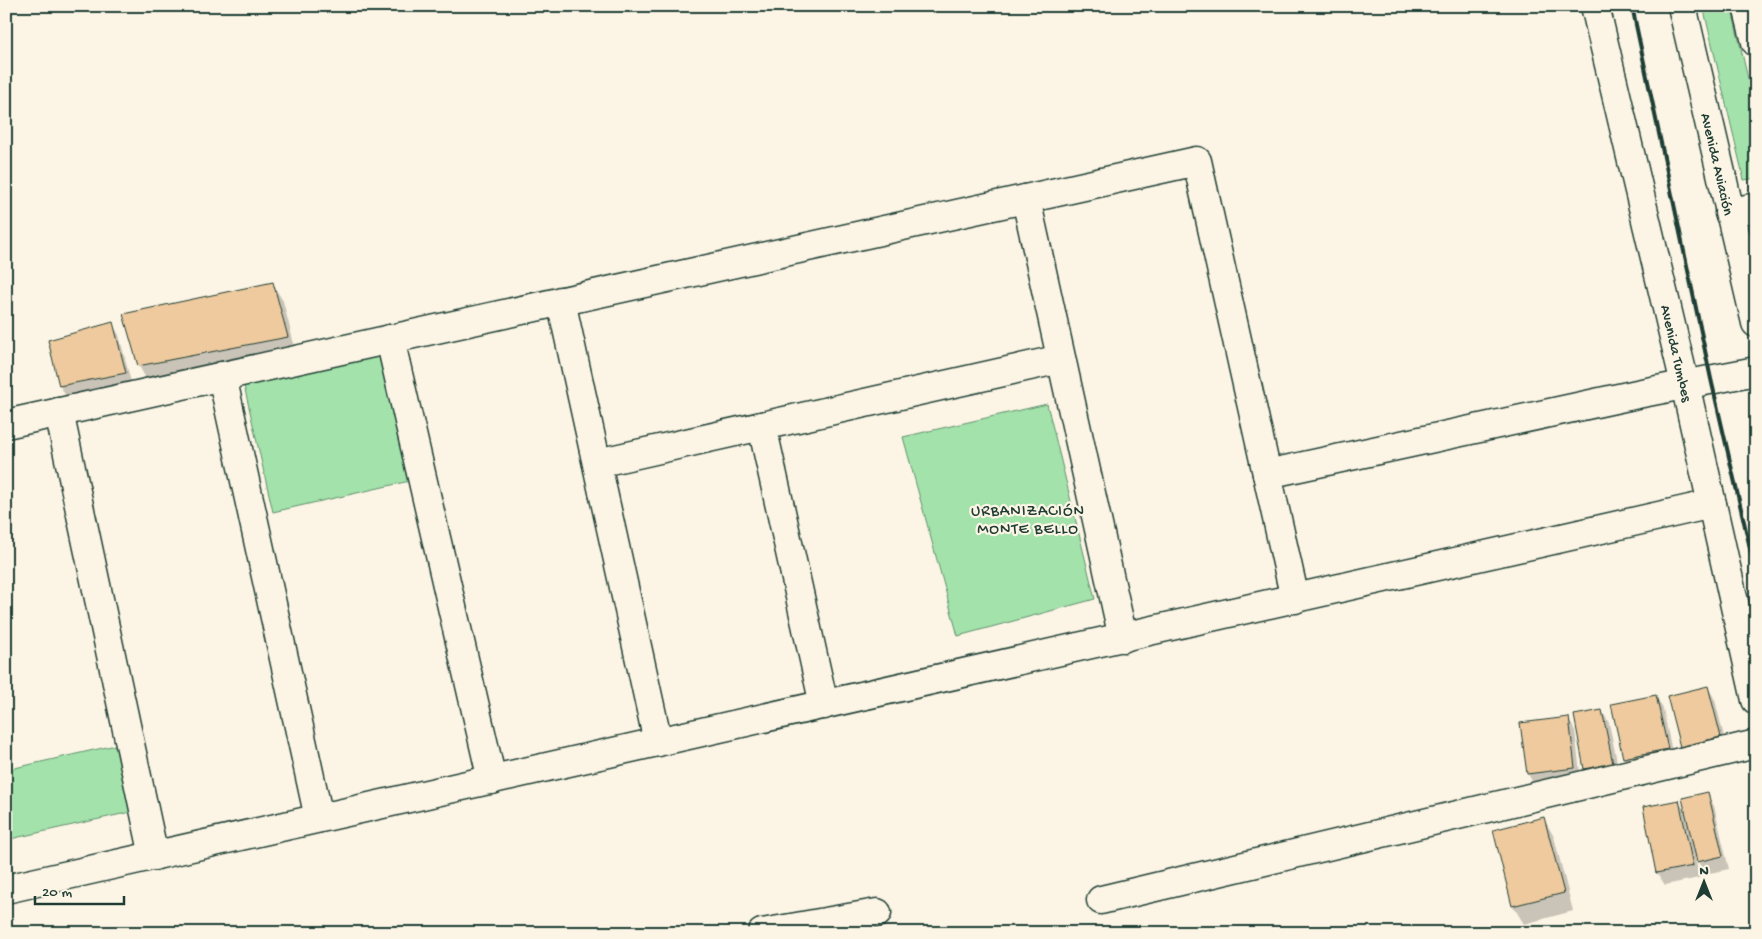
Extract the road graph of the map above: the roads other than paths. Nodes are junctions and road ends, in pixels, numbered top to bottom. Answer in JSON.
{"nodes":[{"id":1,"x":1595,"y":6,"type":"edge"},
{"id":2,"x":1682,"y":6,"type":"edge"},
{"id":3,"x":1747,"y":6,"type":"edge"},
{"id":4,"x":1756,"y":42,"type":"edge"},
{"id":5,"x":1026,"y":199,"type":"junction"},
{"id":6,"x":1756,"y":207,"type":"edge"},
{"id":7,"x":1729,"y":212,"type":"junction"},
{"id":8,"x":561,"y":301,"type":"junction"},
{"id":9,"x":1756,"y":322,"type":"edge"},
{"id":10,"x":390,"y":339,"type":"junction"},
{"id":11,"x":1061,"y":359,"type":"junction"},
{"id":12,"x":1756,"y":371,"type":"edge"},
{"id":13,"x":222,"y":376,"type":"junction"},
{"id":14,"x":1685,"y":384,"type":"junction"},
{"id":15,"x":59,"y":412,"type":"junction"},
{"id":16,"x":6,"y":424,"type":"edge"},
{"id":17,"x":762,"y":426,"type":"junction"},
{"id":18,"x":597,"y":463,"type":"junction"},
{"id":19,"x":1267,"y":474,"type":"junction"},
{"id":20,"x":1712,"y":504,"type":"junction"},
{"id":21,"x":1295,"y":599,"type":"junction"},
{"id":22,"x":1123,"y":638,"type":"junction"},
{"id":23,"x":1756,"y":700,"type":"edge"},
{"id":24,"x":824,"y":705,"type":"junction"},
{"id":25,"x":658,"y":742,"type":"junction"},
{"id":26,"x":1756,"y":744,"type":"edge"},
{"id":27,"x":492,"y":780,"type":"junction"},
{"id":28,"x":319,"y":818,"type":"junction"},
{"id":29,"x":154,"y":856,"type":"junction"},
{"id":30,"x":6,"y":889,"type":"edge"},
{"id":31,"x":1101,"y":900,"type":"dead end"},
{"id":32,"x":877,"y":913,"type":"dead end"},
{"id":33,"x":762,"y":933,"type":"edge"}],
"edges":[{"from":1,"to":14,"type":"street","name":"Avenida Tumbes"},
{"from":2,"to":7,"type":"street","name":"Avenida Aviación"},
{"from":3,"to":4,"type":"street"},
{"from":5,"to":8,"type":"street"},
{"from":5,"to":11,"type":"street"},
{"from":5,"to":19,"type":"street"},
{"from":6,"to":7,"type":"street"},
{"from":7,"to":9,"type":"street","name":"Avenida Aviación"},
{"from":8,"to":10,"type":"street"},
{"from":8,"to":18,"type":"street"},
{"from":10,"to":13,"type":"street"},
{"from":10,"to":27,"type":"street"},
{"from":11,"to":17,"type":"street"},
{"from":11,"to":22,"type":"street"},
{"from":12,"to":14,"type":"street"},
{"from":13,"to":15,"type":"street"},
{"from":13,"to":28,"type":"street"},
{"from":14,"to":19,"type":"street"},
{"from":14,"to":20,"type":"street","name":"Avenida Tumbes"},
{"from":15,"to":16,"type":"street"},
{"from":15,"to":29,"type":"street"},
{"from":17,"to":18,"type":"street"},
{"from":17,"to":24,"type":"street"},
{"from":18,"to":25,"type":"street"},
{"from":19,"to":21,"type":"street"},
{"from":20,"to":21,"type":"street"},
{"from":20,"to":23,"type":"street","name":"Avenida Tumbes"},
{"from":21,"to":22,"type":"street"},
{"from":22,"to":24,"type":"street"},
{"from":24,"to":25,"type":"street"},
{"from":25,"to":27,"type":"street"},
{"from":26,"to":31,"type":"street"},
{"from":27,"to":28,"type":"street"},
{"from":28,"to":29,"type":"street"},
{"from":29,"to":30,"type":"street"},
{"from":32,"to":33,"type":"street"}]}
